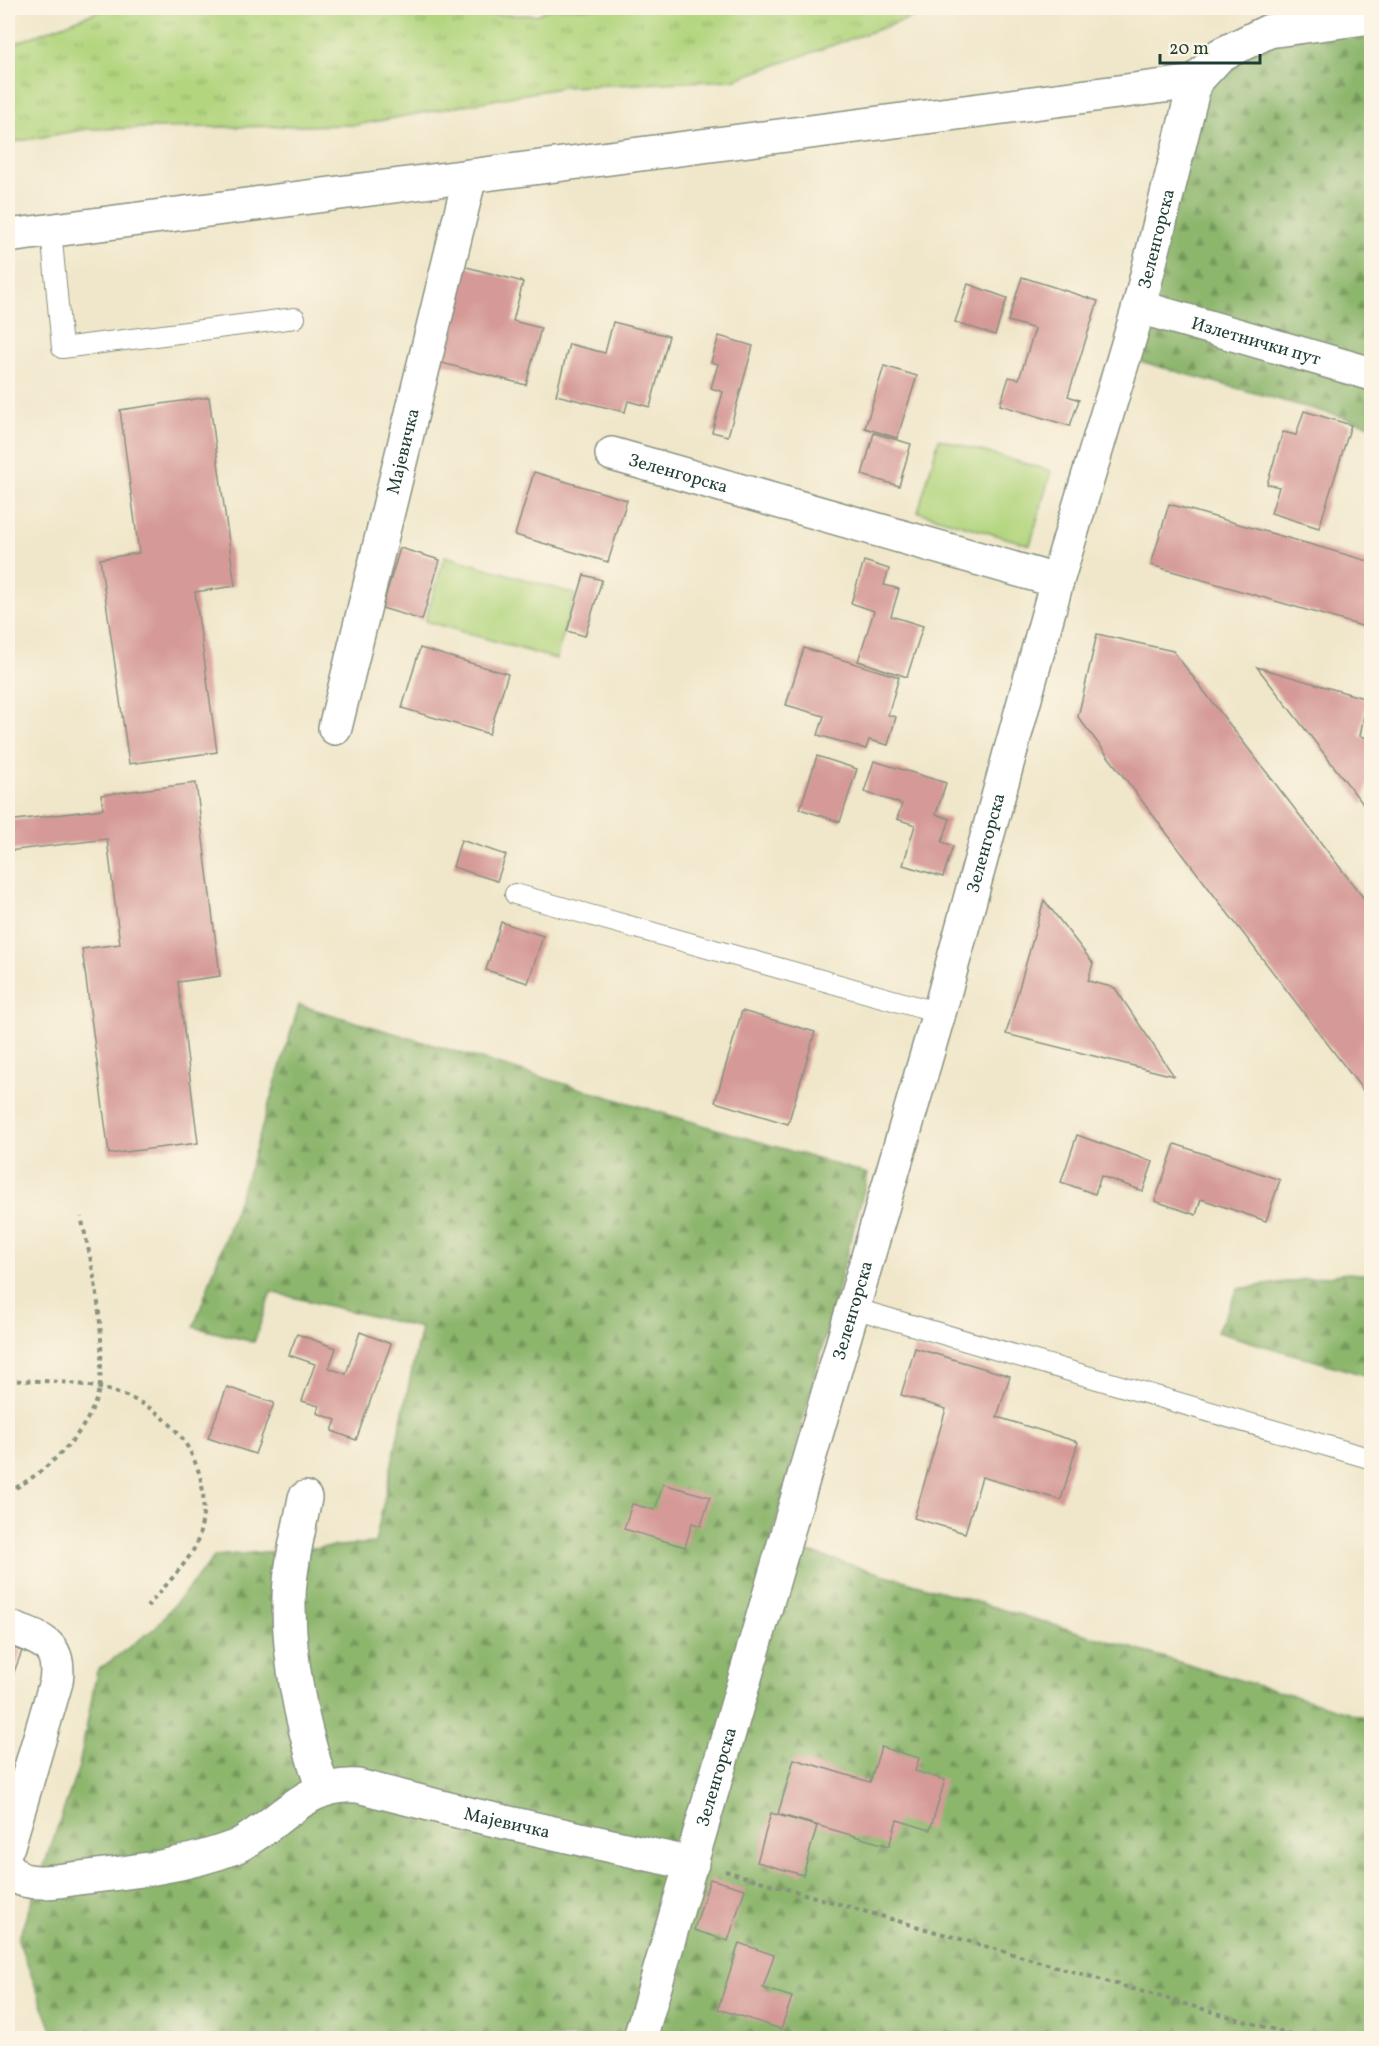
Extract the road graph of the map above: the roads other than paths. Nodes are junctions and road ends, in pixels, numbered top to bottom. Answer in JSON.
{"nodes":[{"id":1,"x":1371,"y":17,"type":"edge"},
{"id":2,"x":1195,"y":82,"type":"junction"},
{"id":3,"x":470,"y":176,"type":"junction"},
{"id":4,"x":51,"y":230,"type":"junction"},
{"id":5,"x":8,"y":236,"type":"edge"},
{"id":6,"x":1139,"y":307,"type":"junction"},
{"id":7,"x":295,"y":318,"type":"dead end"},
{"id":8,"x":1371,"y":374,"type":"edge"},
{"id":9,"x":612,"y":454,"type":"dead end"},
{"id":10,"x":1057,"y":582,"type":"junction"},
{"id":11,"x":335,"y":728,"type":"dead end"},
{"id":12,"x":515,"y":894,"type":"dead end"},
{"id":13,"x":939,"y":1013,"type":"junction"},
{"id":14,"x":853,"y":1308,"type":"junction"},
{"id":15,"x":1371,"y":1459,"type":"edge"},
{"id":16,"x":305,"y":1497,"type":"dead end"},
{"id":17,"x":8,"y":1627,"type":"edge"},
{"id":18,"x":323,"y":1790,"type":"junction"},
{"id":19,"x":692,"y":1864,"type":"junction"},
{"id":20,"x":9,"y":1867,"type":"edge"},
{"id":21,"x":640,"y":2038,"type":"edge"}],
"edges":[{"from":1,"to":2,"type":"street","name":"Зеленгорска"},
{"from":2,"to":3,"type":"street"},
{"from":2,"to":6,"type":"street","name":"Зеленгорска"},
{"from":3,"to":4,"type":"street"},
{"from":3,"to":11,"type":"street","name":"Мајевичка"},
{"from":4,"to":5,"type":"street"},
{"from":4,"to":7,"type":"lane"},
{"from":6,"to":8,"type":"street","name":"Излетнички пут"},
{"from":6,"to":10,"type":"street","name":"Зеленгорска"},
{"from":9,"to":10,"type":"street","name":"Зеленгорска"},
{"from":10,"to":13,"type":"street","name":"Зеленгорска"},
{"from":12,"to":13,"type":"lane"},
{"from":13,"to":14,"type":"street","name":"Зеленгорска"},
{"from":14,"to":15,"type":"lane"},
{"from":14,"to":19,"type":"street","name":"Зеленгорска"},
{"from":16,"to":18,"type":"street"},
{"from":17,"to":20,"type":"street","name":"Мајевичка"},
{"from":18,"to":19,"type":"street","name":"Мајевичка"},
{"from":18,"to":20,"type":"street","name":"Мајевичка"},
{"from":19,"to":21,"type":"street","name":"Зеленгорска"}]}
